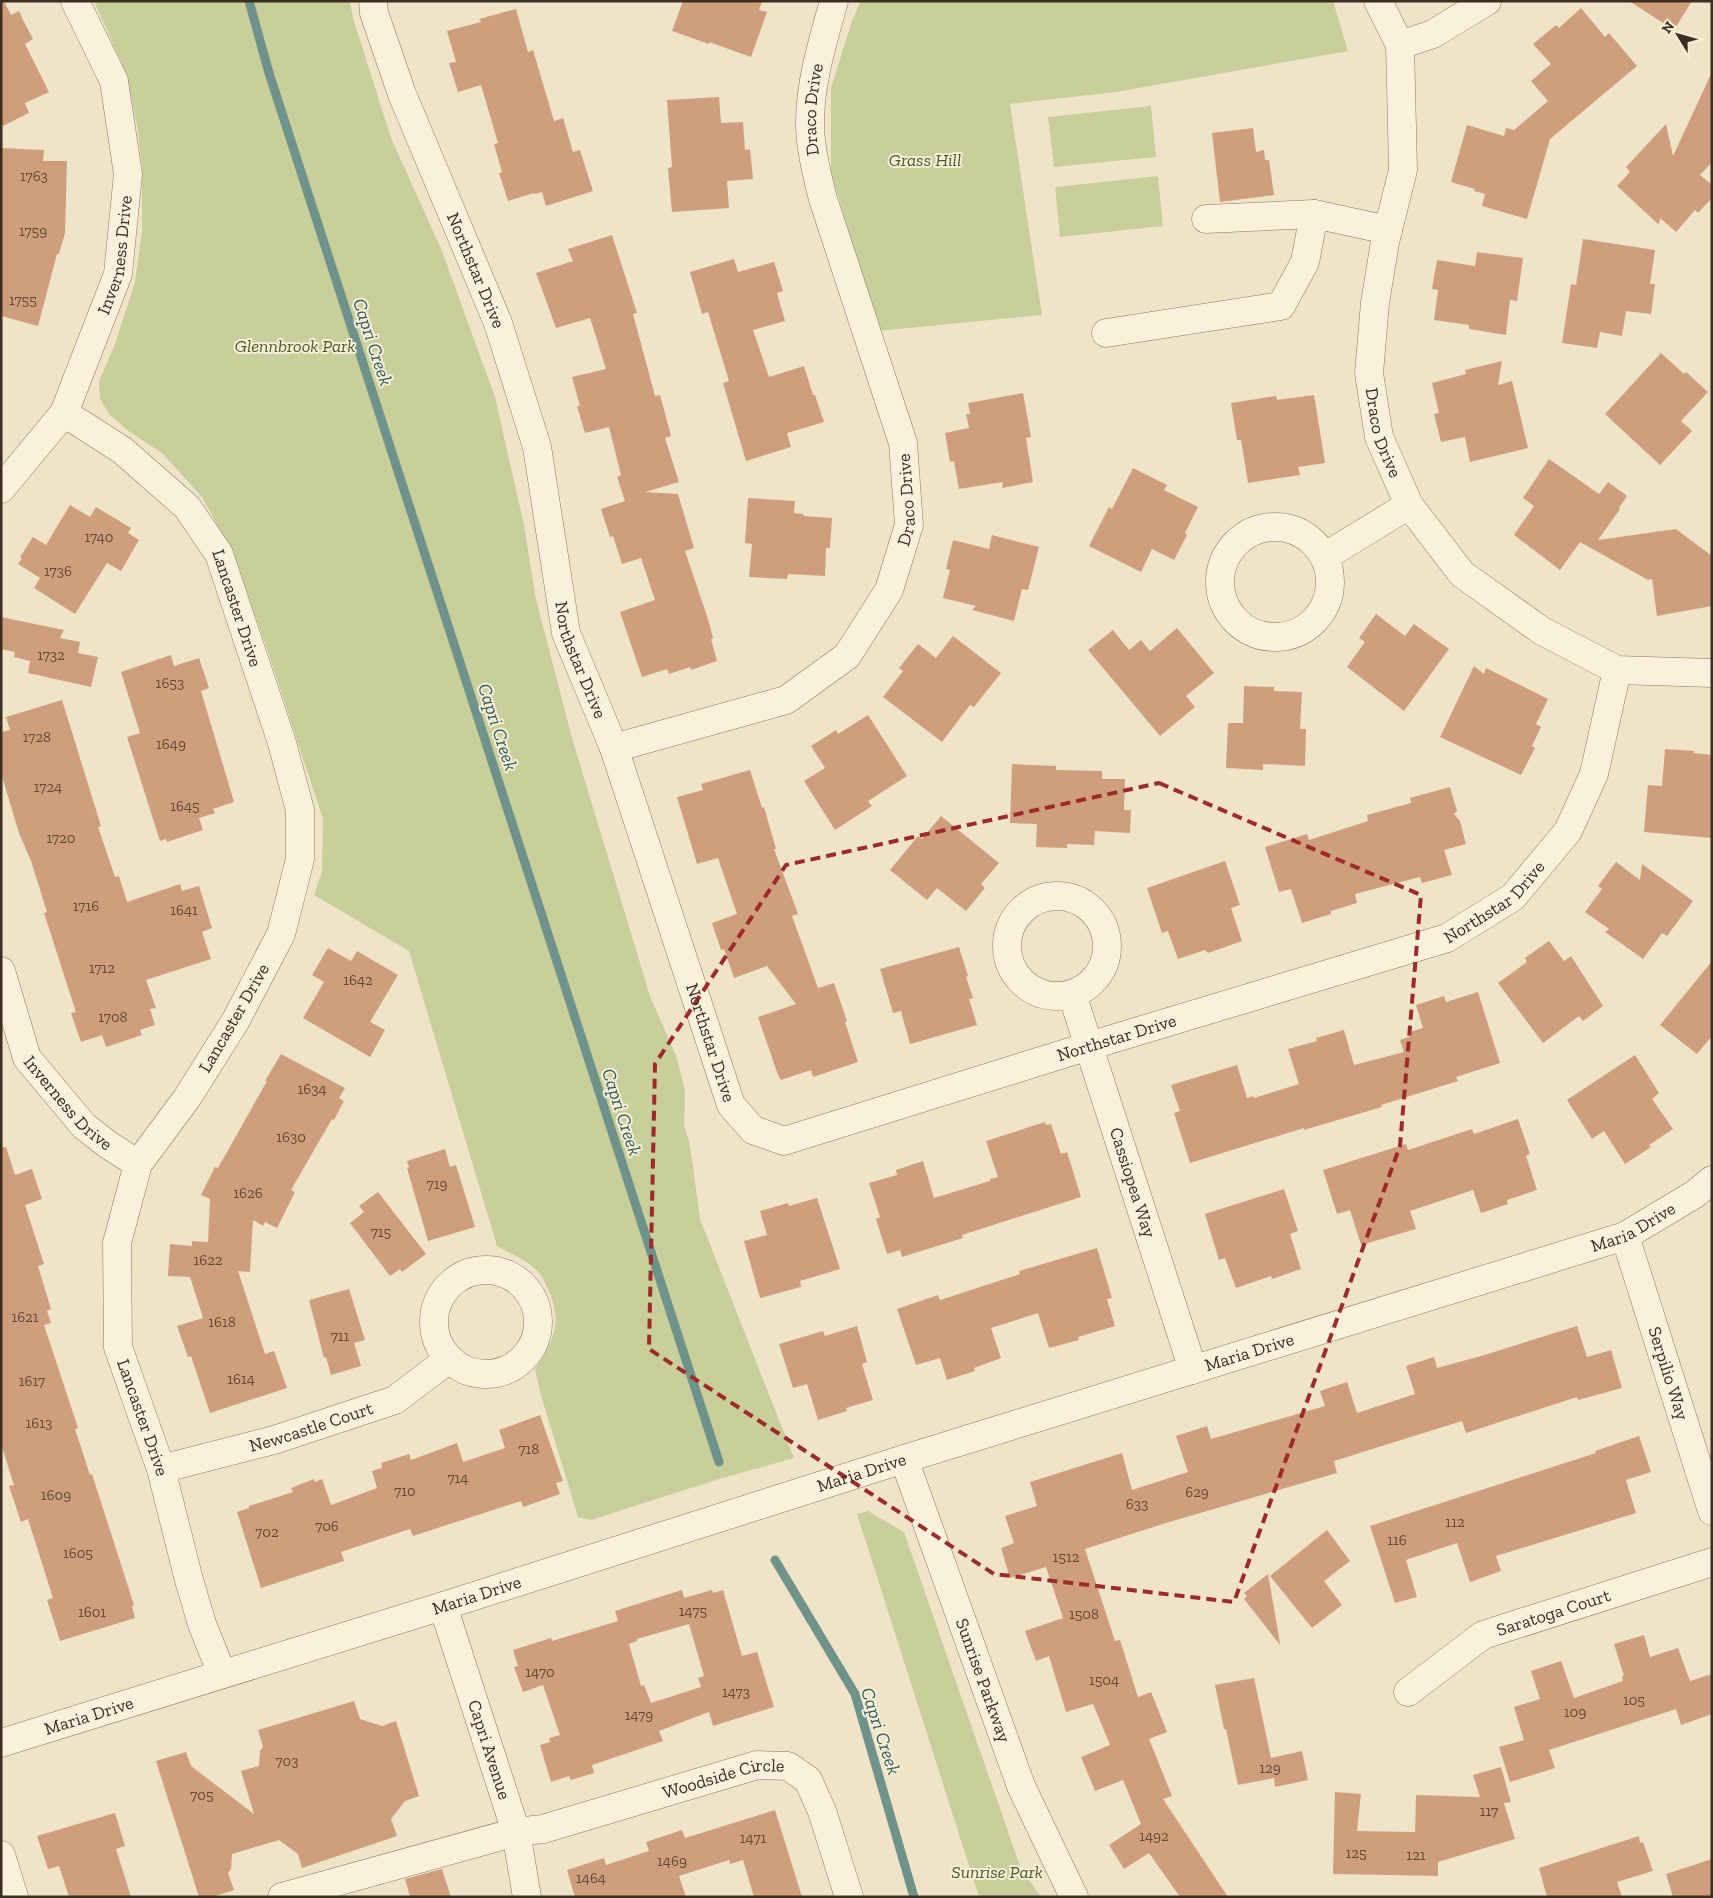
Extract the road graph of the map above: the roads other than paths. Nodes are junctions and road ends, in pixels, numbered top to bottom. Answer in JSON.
{"nodes":[{"id":1,"x":75,"y":1,"type":"edge"},
{"id":2,"x":373,"y":1,"type":"edge"},
{"id":3,"x":834,"y":1,"type":"edge"},
{"id":4,"x":1378,"y":1,"type":"edge"},
{"id":5,"x":1487,"y":1,"type":"edge"},
{"id":6,"x":1400,"y":45,"type":"junction"},
{"id":7,"x":1314,"y":214,"type":"junction"},
{"id":8,"x":1206,"y":218,"type":"dead end"},
{"id":9,"x":1388,"y":230,"type":"junction"},
{"id":10,"x":1106,"y":333,"type":"dead end"},
{"id":11,"x":64,"y":413,"type":"junction"},
{"id":12,"x":1,"y":488,"type":"edge"},
{"id":13,"x":1409,"y":505,"type":"junction"},
{"id":14,"x":1324,"y":556,"type":"junction"},
{"id":15,"x":1617,"y":670,"type":"junction"},
{"id":16,"x":1712,"y":672,"type":"edge"},
{"id":17,"x":614,"y":748,"type":"junction"},
{"id":18,"x":1,"y":971,"type":"edge"},
{"id":19,"x":1072,"y":994,"type":"dead end"},
{"id":20,"x":1089,"y":1046,"type":"junction"},
{"id":21,"x":138,"y":1164,"type":"junction"},
{"id":22,"x":1712,"y":1180,"type":"edge"},
{"id":23,"x":1626,"y":1236,"type":"junction"},
{"id":24,"x":449,"y":1359,"type":"dead end"},
{"id":25,"x":1193,"y":1370,"type":"junction"},
{"id":26,"x":904,"y":1459,"type":"junction"},
{"id":27,"x":161,"y":1470,"type":"junction"},
{"id":28,"x":1712,"y":1512,"type":"edge"},
{"id":29,"x":1712,"y":1562,"type":"edge"},
{"id":30,"x":443,"y":1606,"type":"junction"},
{"id":31,"x":222,"y":1674,"type":"junction"},
{"id":32,"x":1408,"y":1692,"type":"dead end"},
{"id":33,"x":1,"y":1743,"type":"edge"},
{"id":34,"x":516,"y":1832,"type":"junction"},
{"id":35,"x":1,"y":1855,"type":"edge"},
{"id":36,"x":14,"y":1897,"type":"edge"},
{"id":37,"x":282,"y":1897,"type":"edge"},
{"id":38,"x":527,"y":1897,"type":"edge"},
{"id":39,"x":849,"y":1897,"type":"edge"},
{"id":40,"x":1074,"y":1897,"type":"edge"}],
"edges":[{"from":1,"to":11,"type":"street","name":"Inverness Drive"},
{"from":2,"to":17,"type":"street","name":"Northstar Drive"},
{"from":3,"to":17,"type":"street","name":"Draco Drive"},
{"from":4,"to":6,"type":"street","name":"Draco Drive"},
{"from":5,"to":6,"type":"street"},
{"from":6,"to":9,"type":"street","name":"Draco Drive"},
{"from":7,"to":8,"type":"street"},
{"from":7,"to":9,"type":"street"},
{"from":7,"to":10,"type":"street"},
{"from":9,"to":13,"type":"street","name":"Draco Drive"},
{"from":11,"to":12,"type":"street","name":"Inverness Drive"},
{"from":11,"to":21,"type":"street","name":"Lancaster Drive"},
{"from":13,"to":14,"type":"street"},
{"from":13,"to":15,"type":"street","name":"Draco Drive"},
{"from":14,"to":14,"type":"street"},
{"from":15,"to":16,"type":"street","name":"Draco Drive"},
{"from":15,"to":20,"type":"street","name":"Northstar Drive"},
{"from":17,"to":20,"type":"street","name":"Northstar Drive"},
{"from":18,"to":21,"type":"street","name":"Inverness Drive"},
{"from":19,"to":20,"type":"street","name":"Cassiopea Way"},
{"from":20,"to":25,"type":"street","name":"Cassiopea Way"},
{"from":21,"to":27,"type":"street","name":"Lancaster Drive"},
{"from":22,"to":23,"type":"street","name":"Maria Drive"},
{"from":23,"to":25,"type":"street","name":"Maria Drive"},
{"from":23,"to":28,"type":"street","name":"Serpilio Way"},
{"from":24,"to":27,"type":"street","name":"Newcastle Court"},
{"from":25,"to":26,"type":"street","name":"Maria Drive"},
{"from":26,"to":30,"type":"street","name":"Maria Drive"},
{"from":26,"to":40,"type":"street","name":"Sunrise Parkway"},
{"from":27,"to":31,"type":"street","name":"Lancaster Drive"},
{"from":29,"to":32,"type":"street","name":"Saratoga Court"},
{"from":30,"to":31,"type":"street","name":"Maria Drive"},
{"from":30,"to":34,"type":"street","name":"Capri Avenue"},
{"from":31,"to":33,"type":"street","name":"Maria Drive"},
{"from":34,"to":37,"type":"street","name":"Woodside Circle"},
{"from":34,"to":38,"type":"street","name":"Capri Avenue"},
{"from":34,"to":39,"type":"street","name":"Woodside Circle"},
{"from":35,"to":36,"type":"street"}]}
